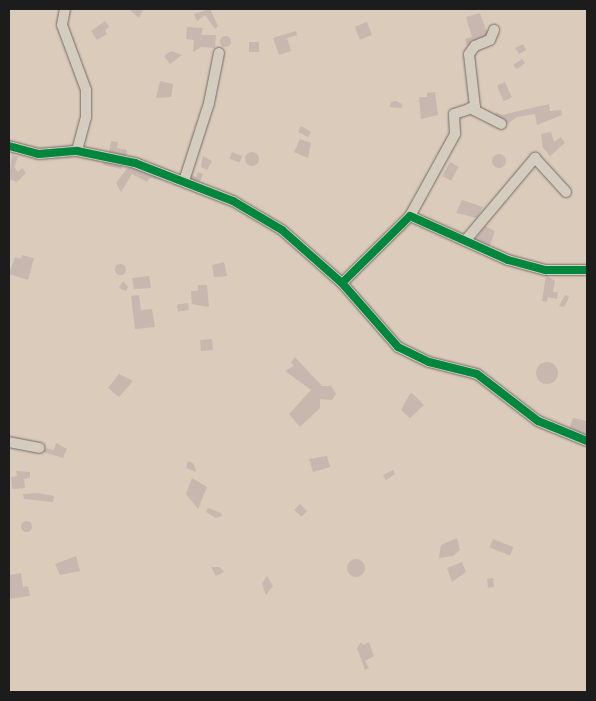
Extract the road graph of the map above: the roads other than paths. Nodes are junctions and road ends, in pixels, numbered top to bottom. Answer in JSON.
{"nodes":[{"id":1,"x":65,"y":9,"type":"edge"},
{"id":2,"x":494,"y":30,"type":"dead end"},
{"id":3,"x":219,"y":54,"type":"dead end"},
{"id":4,"x":470,"y":108,"type":"junction"},
{"id":5,"x":501,"y":124,"type":"dead end"},
{"id":6,"x":9,"y":146,"type":"edge"},
{"id":7,"x":77,"y":151,"type":"junction"},
{"id":8,"x":184,"y":181,"type":"junction"},
{"id":9,"x":566,"y":192,"type":"dead end"},
{"id":10,"x":410,"y":216,"type":"junction"},
{"id":11,"x":465,"y":241,"type":"junction"},
{"id":12,"x":587,"y":270,"type":"edge"},
{"id":13,"x":342,"y":283,"type":"junction"},
{"id":14,"x":587,"y":441,"type":"edge"},
{"id":15,"x":9,"y":442,"type":"edge"},
{"id":16,"x":39,"y":448,"type":"dead end"}],
"edges":[{"from":1,"to":7,"type":"street"},
{"from":2,"to":4,"type":"street"},
{"from":3,"to":8,"type":"street"},
{"from":4,"to":5,"type":"street"},
{"from":4,"to":10,"type":"street"},
{"from":6,"to":7,"type":"street"},
{"from":7,"to":8,"type":"street"},
{"from":8,"to":13,"type":"street"},
{"from":9,"to":11,"type":"street"},
{"from":10,"to":11,"type":"street"},
{"from":10,"to":13,"type":"street"},
{"from":11,"to":12,"type":"street"},
{"from":13,"to":14,"type":"street"},
{"from":15,"to":16,"type":"street"}]}
